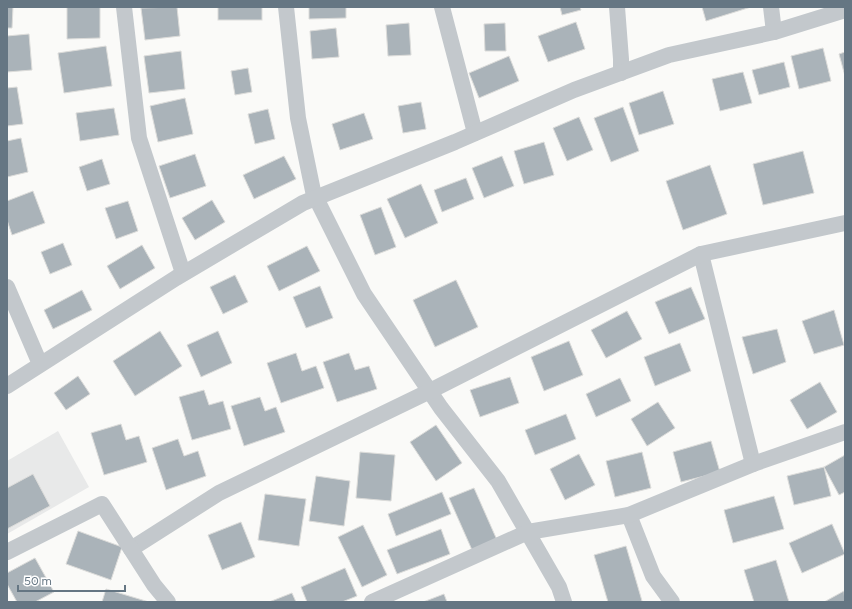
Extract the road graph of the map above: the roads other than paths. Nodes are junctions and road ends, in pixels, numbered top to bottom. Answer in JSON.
{"nodes":[{"id":1,"x":124,"y":7,"type":"edge"},
{"id":2,"x":286,"y":7,"type":"edge"},
{"id":3,"x":442,"y":7,"type":"edge"},
{"id":4,"x":617,"y":7,"type":"edge"},
{"id":5,"x":771,"y":7,"type":"edge"},
{"id":6,"x":845,"y":10,"type":"edge"},
{"id":7,"x":774,"y":32,"type":"junction"},
{"id":8,"x":620,"y":73,"type":"junction"},
{"id":9,"x":474,"y":133,"type":"junction"},
{"id":10,"x":316,"y":198,"type":"junction"},
{"id":11,"x":845,"y":223,"type":"edge"},
{"id":12,"x":702,"y":254,"type":"junction"},
{"id":13,"x":183,"y":273,"type":"junction"},
{"id":14,"x":7,"y":287,"type":"edge"},
{"id":15,"x":40,"y":364,"type":"junction"},
{"id":16,"x":7,"y":386,"type":"edge"},
{"id":17,"x":430,"y":391,"type":"junction"},
{"id":18,"x":845,"y":432,"type":"edge"},
{"id":19,"x":753,"y":464,"type":"junction"},
{"id":20,"x":629,"y":515,"type":"junction"},
{"id":21,"x":528,"y":532,"type":"junction"},
{"id":22,"x":131,"y":549,"type":"junction"},
{"id":23,"x":7,"y":552,"type":"edge"},
{"id":24,"x":376,"y":601,"type":"edge"},
{"id":25,"x":168,"y":602,"type":"edge"},
{"id":26,"x":564,"y":602,"type":"edge"},
{"id":27,"x":672,"y":602,"type":"edge"}],
"edges":[{"from":1,"to":13,"type":"street"},
{"from":2,"to":10,"type":"street"},
{"from":3,"to":9,"type":"street"},
{"from":4,"to":8,"type":"street"},
{"from":5,"to":7,"type":"street"},
{"from":6,"to":7,"type":"street"},
{"from":7,"to":8,"type":"street"},
{"from":8,"to":9,"type":"street"},
{"from":9,"to":10,"type":"street"},
{"from":10,"to":13,"type":"street"},
{"from":10,"to":17,"type":"street"},
{"from":11,"to":12,"type":"street"},
{"from":12,"to":17,"type":"street"},
{"from":12,"to":19,"type":"street"},
{"from":13,"to":15,"type":"street"},
{"from":14,"to":15,"type":"street"},
{"from":15,"to":16,"type":"street"},
{"from":17,"to":21,"type":"street"},
{"from":17,"to":22,"type":"street"},
{"from":18,"to":19,"type":"street"},
{"from":19,"to":20,"type":"street"},
{"from":20,"to":21,"type":"street"},
{"from":20,"to":27,"type":"street"},
{"from":21,"to":24,"type":"street"},
{"from":21,"to":26,"type":"street"},
{"from":22,"to":23,"type":"street"},
{"from":22,"to":25,"type":"street"}]}
